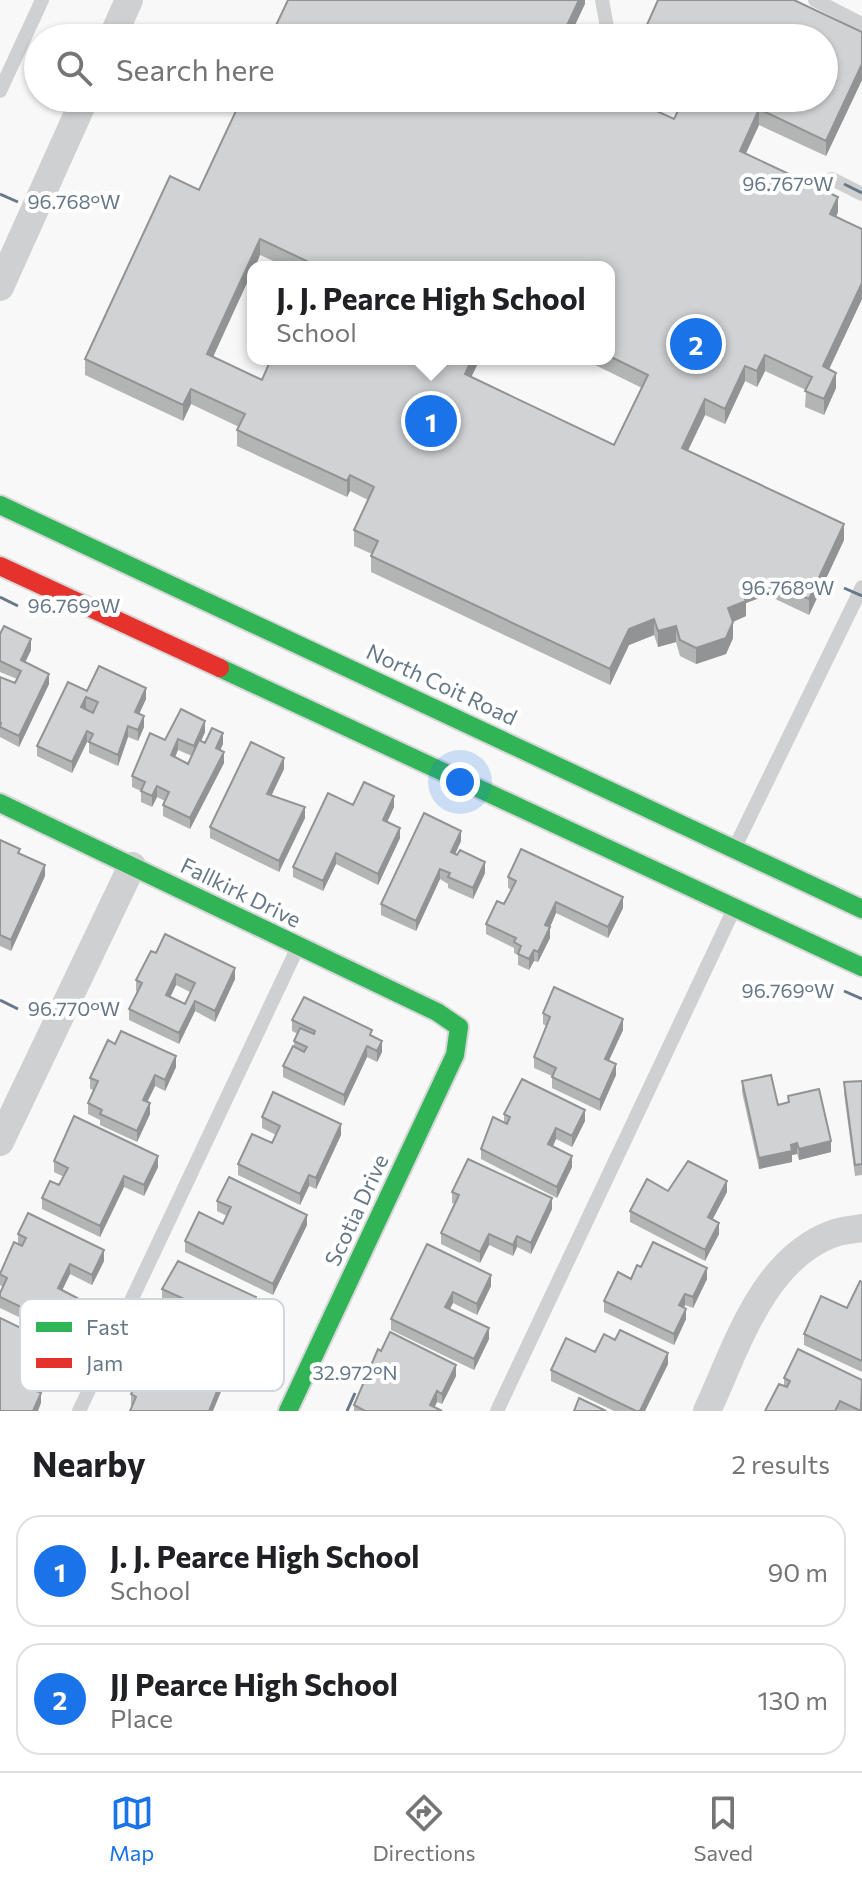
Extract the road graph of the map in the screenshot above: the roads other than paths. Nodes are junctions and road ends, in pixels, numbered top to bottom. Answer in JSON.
{"nodes":[{"id":1,"x":42,"y":0,"type":"edge"},
{"id":2,"x":129,"y":0,"type":"edge"},
{"id":3,"x":602,"y":0,"type":"edge"},
{"id":4,"x":815,"y":0,"type":"edge"},
{"id":5,"x":31,"y":24,"type":"edge"},
{"id":6,"x":118,"y":24,"type":"edge"},
{"id":7,"x":606,"y":24,"type":"edge"},
{"id":8,"x":862,"y":24,"type":"edge"},
{"id":9,"x":24,"y":39,"type":"edge"},
{"id":10,"x":0,"y":91,"type":"edge"},
{"id":11,"x":79,"y":112,"type":"edge"},
{"id":12,"x":832,"y":179,"type":"dead end"},
{"id":13,"x":862,"y":194,"type":"edge"},
{"id":14,"x":0,"y":287,"type":"edge"},
{"id":15,"x":0,"y":505,"type":"edge"},
{"id":16,"x":0,"y":566,"type":"edge"},
{"id":17,"x":862,"y":587,"type":"edge"},
{"id":18,"x":0,"y":803,"type":"edge"},
{"id":19,"x":735,"y":847,"type":"junction"},
{"id":20,"x":132,"y":866,"type":"junction"},
{"id":21,"x":735,"y":907,"type":"junction"},
{"id":22,"x":862,"y":909,"type":"edge"},
{"id":23,"x":299,"y":946,"type":"junction"},
{"id":24,"x":862,"y":967,"type":"edge"},
{"id":25,"x":459,"y":1027,"type":"joint"},
{"id":26,"x":0,"y":1142,"type":"edge"},
{"id":27,"x":862,"y":1228,"type":"edge"},
{"id":28,"x":132,"y":1299,"type":"edge"},
{"id":29,"x":88,"y":1391,"type":"edge"},
{"id":30,"x":79,"y":1411,"type":"edge"},
{"id":31,"x":288,"y":1411,"type":"edge"},
{"id":32,"x":497,"y":1411,"type":"edge"},
{"id":33,"x":707,"y":1411,"type":"edge"}],
"edges":[{"from":1,"to":5,"type":"lane"},
{"from":2,"to":6,"type":"street"},
{"from":3,"to":7,"type":"lane"},
{"from":4,"to":8,"type":"lane"},
{"from":9,"to":10,"type":"lane"},
{"from":11,"to":14,"type":"street"},
{"from":12,"to":13,"type":"lane"},
{"from":15,"to":19,"type":"main road","name":"North Coit Road"},
{"from":16,"to":21,"type":"main road"},
{"from":17,"to":19,"type":"lane"},
{"from":18,"to":20,"type":"main road","name":"Fallkirk Drive"},
{"from":19,"to":22,"type":"main road","name":"North Coit Road"},
{"from":20,"to":23,"type":"main road","name":"Fallkirk Drive"},
{"from":20,"to":26,"type":"street"},
{"from":21,"to":24,"type":"main road"},
{"from":21,"to":32,"type":"lane"},
{"from":23,"to":25,"type":"main road","name":"Fallkirk Drive"},
{"from":23,"to":28,"type":"lane"},
{"from":25,"to":31,"type":"main road","name":"Scotia Drive"},
{"from":27,"to":33,"type":"street"},
{"from":29,"to":30,"type":"lane"}]}
